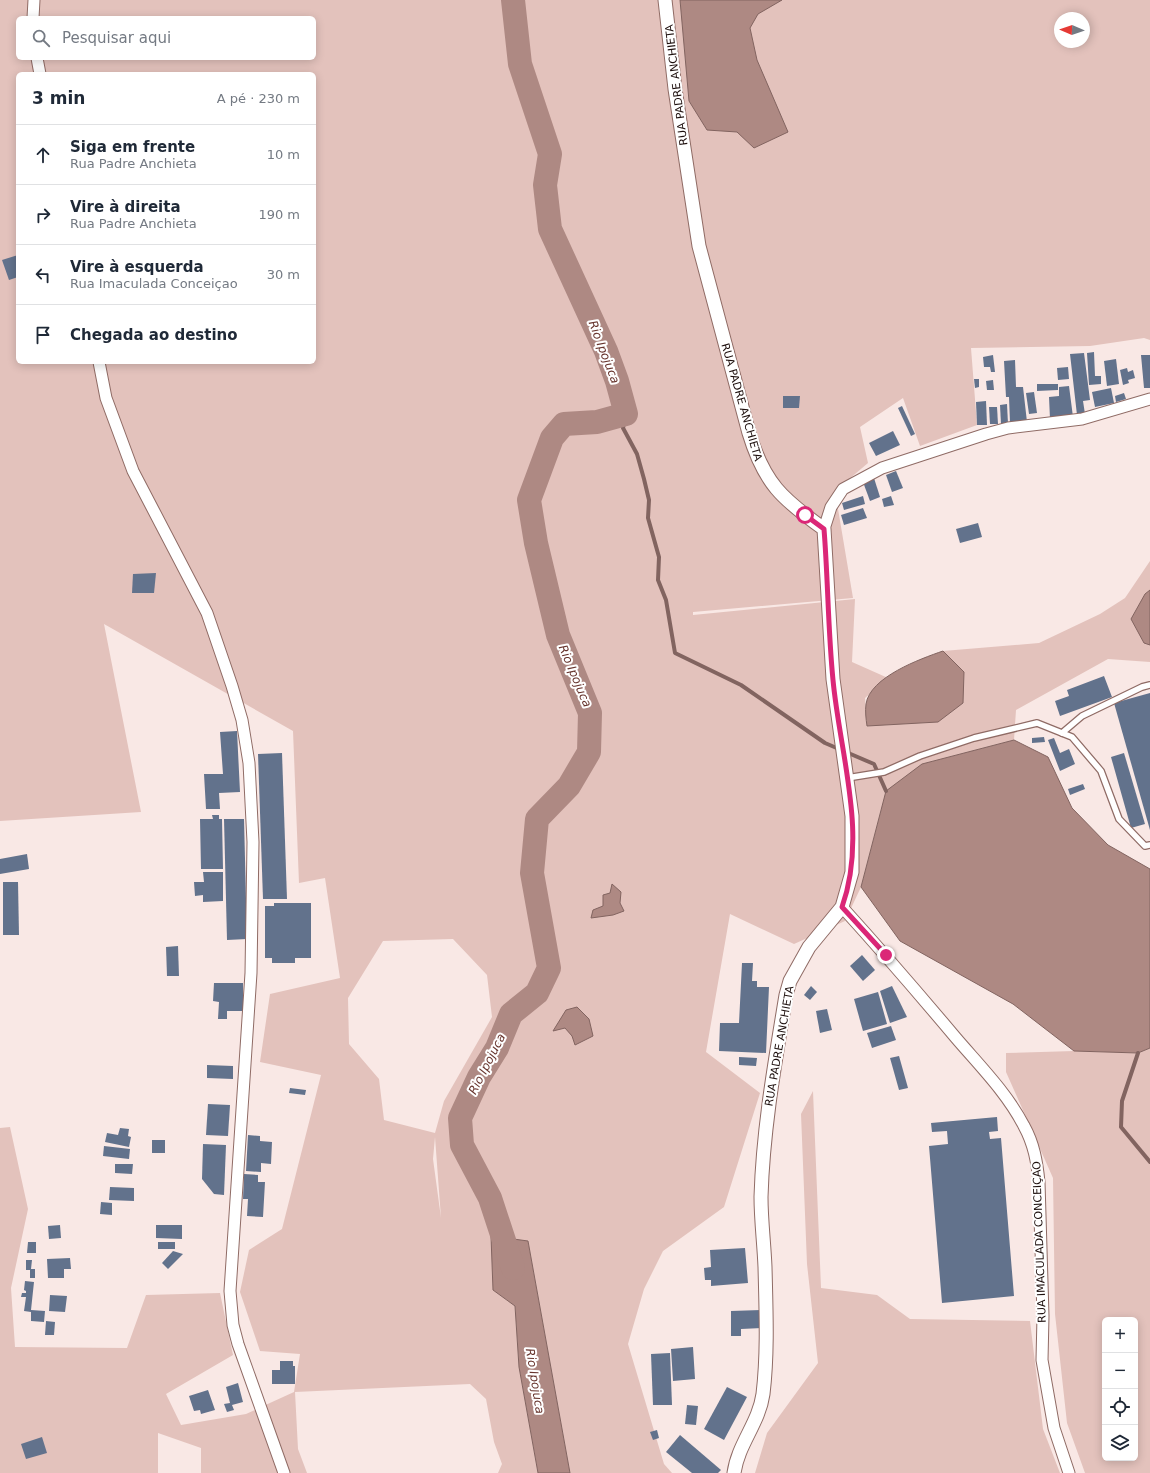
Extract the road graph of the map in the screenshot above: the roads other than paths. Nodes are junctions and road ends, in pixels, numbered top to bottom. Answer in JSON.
{"nodes":[{"id":1,"x":34,"y":0,"type":"edge"},
{"id":2,"x":665,"y":0,"type":"edge"},
{"id":3,"x":33,"y":16,"type":"edge"},
{"id":4,"x":37,"y":60,"type":"edge"},
{"id":5,"x":40,"y":72,"type":"edge"},
{"id":6,"x":99,"y":364,"type":"edge"},
{"id":7,"x":1150,"y":399,"type":"edge"},
{"id":8,"x":824,"y":529,"type":"junction"},
{"id":9,"x":1150,"y":685,"type":"edge"},
{"id":10,"x":1062,"y":733,"type":"junction"},
{"id":11,"x":847,"y":778,"type":"junction"},
{"id":12,"x":1150,"y":845,"type":"edge"},
{"id":13,"x":842,"y":907,"type":"junction"},
{"id":14,"x":284,"y":1473,"type":"edge"},
{"id":15,"x":734,"y":1473,"type":"edge"},
{"id":16,"x":1069,"y":1473,"type":"edge"}],
"edges":[{"from":1,"to":3,"type":"street"},
{"from":2,"to":8,"type":"street","name":"RUA PADRE ANCHIETA"},
{"from":4,"to":5,"type":"street"},
{"from":6,"to":14,"type":"street"},
{"from":7,"to":8,"type":"street"},
{"from":8,"to":11,"type":"street","name":"RUA PADRE ANCHIETA"},
{"from":9,"to":10,"type":"lane"},
{"from":10,"to":11,"type":"lane"},
{"from":10,"to":12,"type":"lane"},
{"from":11,"to":13,"type":"street","name":"RUA PADRE ANCHIETA"},
{"from":13,"to":15,"type":"street","name":"RUA PADRE ANCHIETA"},
{"from":13,"to":16,"type":"street","name":"RUA IMACULADA CONCEIÇAO"}]}
